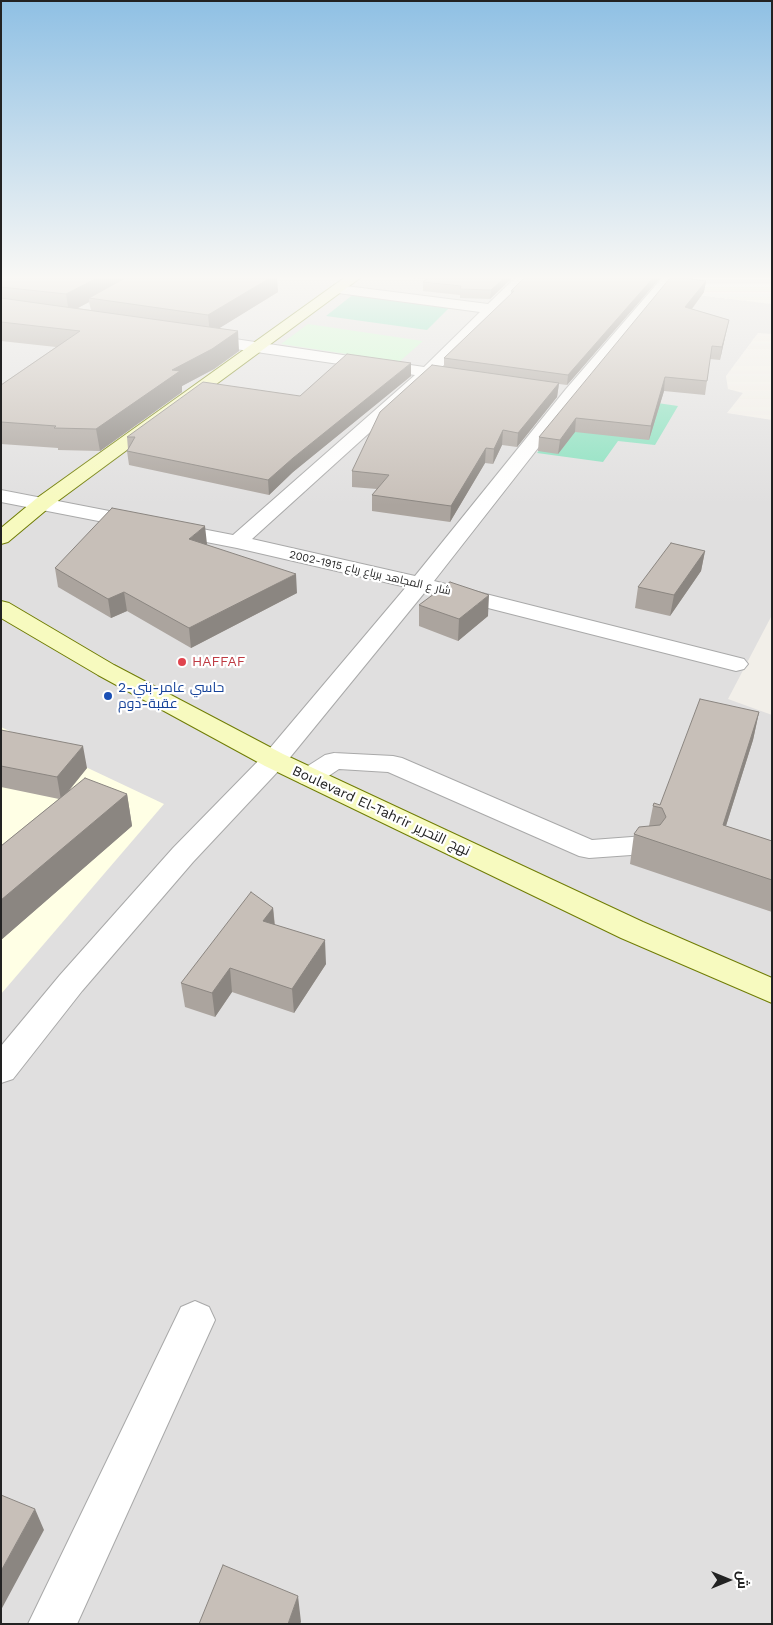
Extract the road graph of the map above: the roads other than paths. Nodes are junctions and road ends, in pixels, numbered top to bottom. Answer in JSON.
{"nodes":[{"id":1,"x":248,"y":354,"type":"edge"},
{"id":2,"x":304,"y":354,"type":"edge"},
{"id":3,"x":446,"y":354,"type":"edge"},
{"id":4,"x":598,"y":354,"type":"edge"},
{"id":5,"x":428,"y":372,"type":"junction"},
{"id":6,"x":476,"y":379,"type":"edge"},
{"id":7,"x":1,"y":496,"type":"edge"},
{"id":8,"x":42,"y":504,"type":"junction"},
{"id":9,"x":1,"y":538,"type":"edge"},
{"id":10,"x":237,"y":542,"type":"junction"},
{"id":11,"x":420,"y":584,"type":"junction"},
{"id":12,"x":1,"y":608,"type":"edge"},
{"id":13,"x":736,"y":664,"type":"dead end"},
{"id":14,"x":274,"y":760,"type":"junction"},
{"id":15,"x":309,"y":777,"type":"junction"},
{"id":16,"x":645,"y":845,"type":"edge"},
{"id":17,"x":772,"y":991,"type":"edge"},
{"id":18,"x":1,"y":1070,"type":"edge"},
{"id":19,"x":195,"y":1320,"type":"dead end"},
{"id":20,"x":52,"y":1624,"type":"edge"}],
"edges":[{"from":1,"to":8,"type":"main road"},
{"from":2,"to":5,"type":"street"},
{"from":3,"to":5,"type":"street"},
{"from":4,"to":11,"type":"street"},
{"from":5,"to":6,"type":"street"},
{"from":5,"to":10,"type":"street"},
{"from":7,"to":8,"type":"street","name":"شار ع المجاهد برباع رباع 1915-2002"},
{"from":8,"to":9,"type":"main road"},
{"from":8,"to":10,"type":"street","name":"شار ع المجاهد برباع رباع 1915-2002"},
{"from":10,"to":11,"type":"street","name":"شار ع المجاهد برباع رباع 1915-2002"},
{"from":11,"to":13,"type":"street","name":"شار ع المجاهد برباع رباع 1915-2002"},
{"from":11,"to":14,"type":"street"},
{"from":12,"to":14,"type":"main road","name":"Boulevard El-Tahrir نهج التحرير"},
{"from":14,"to":15,"type":"main road","name":"Boulevard El-Tahrir نهج التحرير"},
{"from":14,"to":18,"type":"street"},
{"from":15,"to":16,"type":"street"},
{"from":15,"to":17,"type":"main road","name":"Boulevard El-Tahrir نهج التحرير"},
{"from":19,"to":20,"type":"street"}]}
